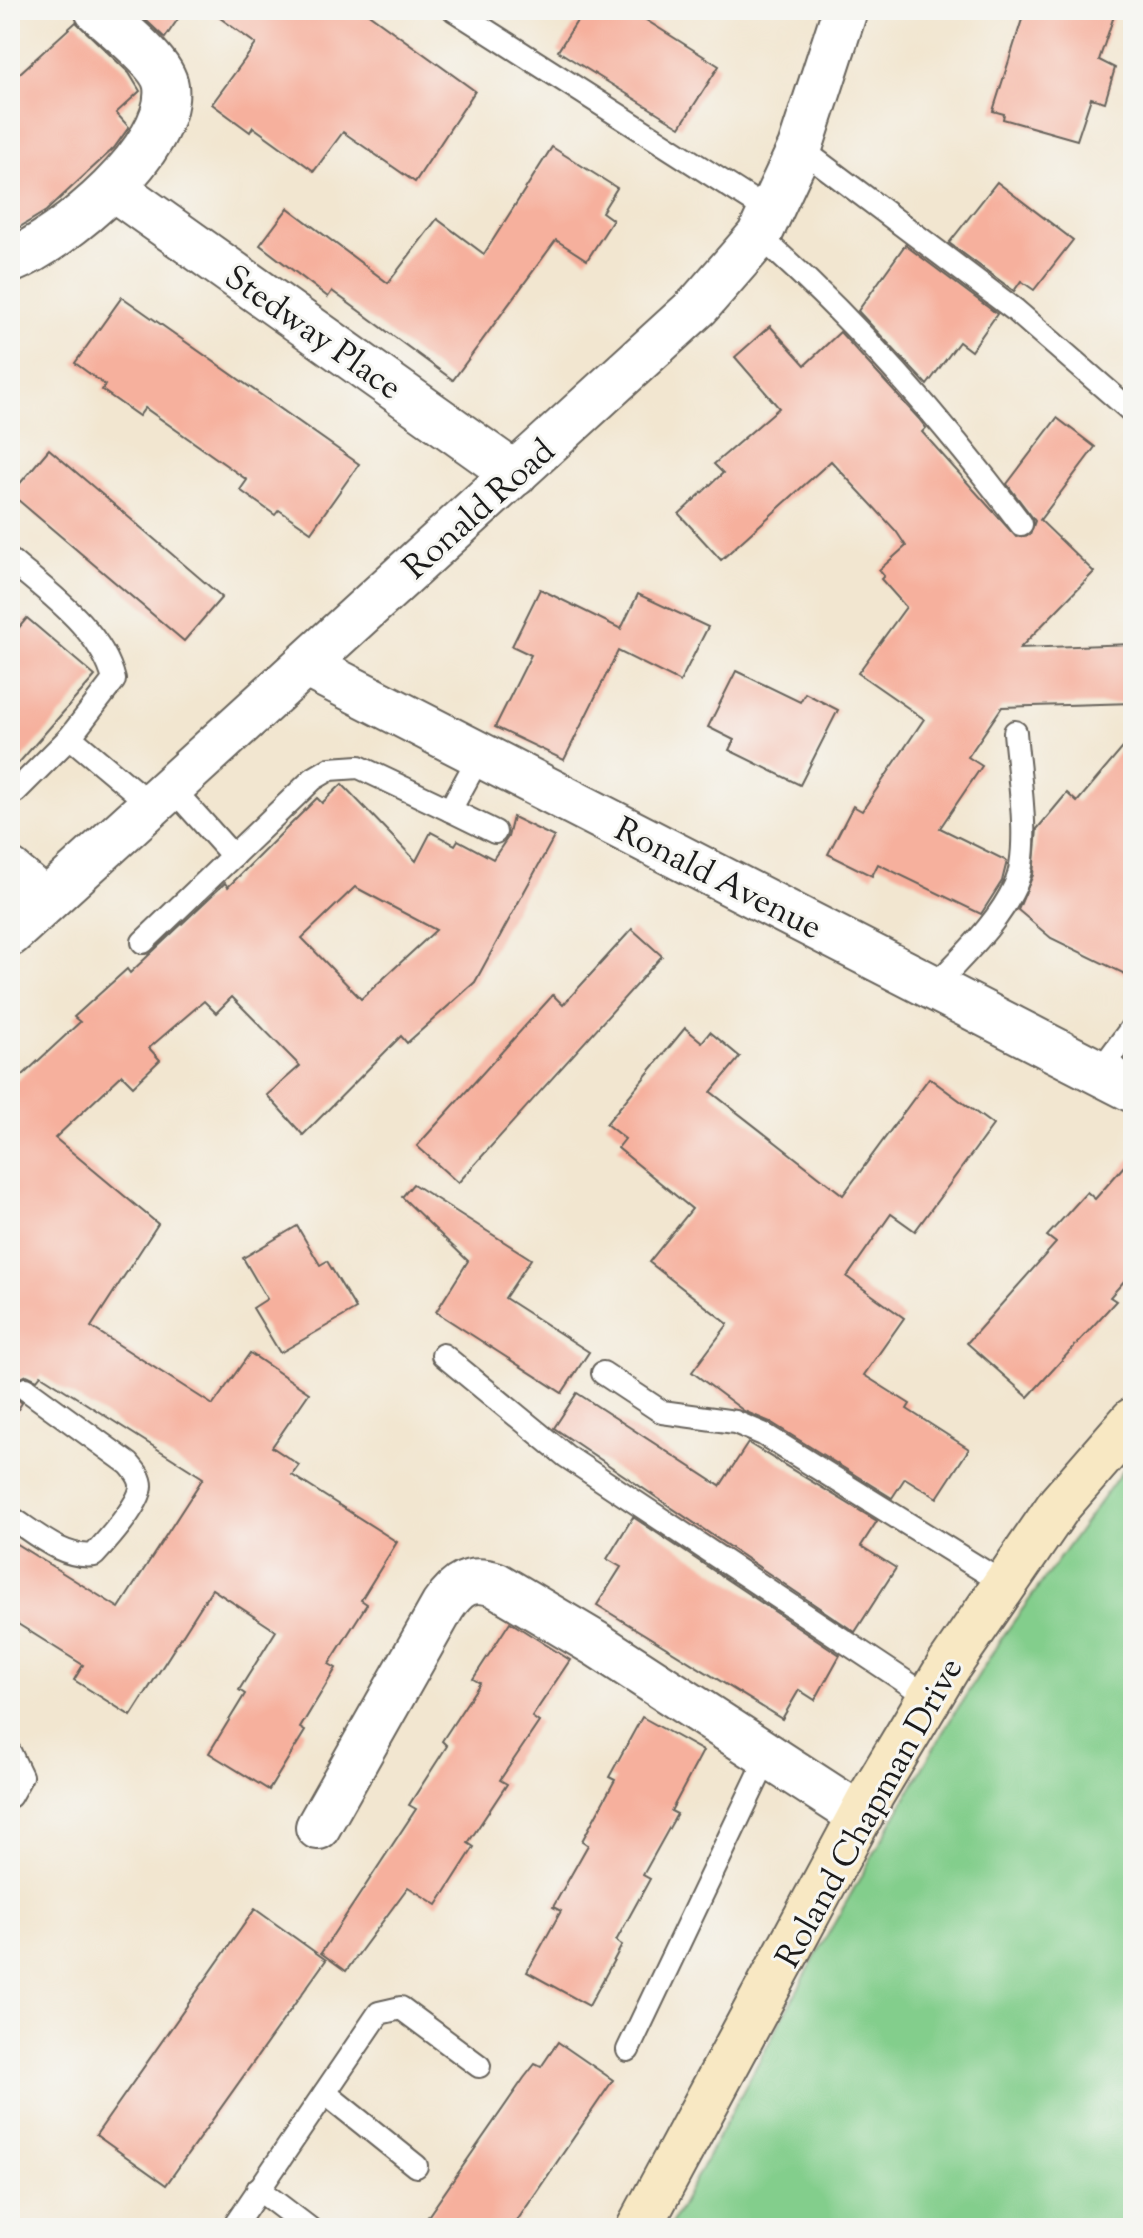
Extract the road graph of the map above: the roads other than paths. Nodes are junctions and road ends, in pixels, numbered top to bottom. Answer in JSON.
{"nodes":[{"id":1,"x":97,"y":10,"type":"edge"},
{"id":2,"x":454,"y":10,"type":"edge"},
{"id":3,"x":835,"y":14,"type":"edge"},
{"id":4,"x":800,"y":148,"type":"junction"},
{"id":5,"x":113,"y":188,"type":"junction"},
{"id":6,"x":764,"y":224,"type":"junction"},
{"id":7,"x":10,"y":261,"type":"edge"},
{"id":8,"x":1130,"y":410,"type":"dead end"},
{"id":9,"x":515,"y":474,"type":"junction"},
{"id":10,"x":1021,"y":524,"type":"dead end"},
{"id":11,"x":10,"y":560,"type":"edge"},
{"id":12,"x":305,"y":665,"type":"junction"},
{"id":13,"x":1015,"y":732,"type":"dead end"},
{"id":14,"x":70,"y":737,"type":"junction"},
{"id":15,"x":480,"y":755,"type":"junction"},
{"id":16,"x":16,"y":791,"type":"dead end"},
{"id":17,"x":161,"y":796,"type":"junction"},
{"id":18,"x":450,"y":810,"type":"junction"},
{"id":19,"x":495,"y":832,"type":"dead end"},
{"id":20,"x":233,"y":856,"type":"junction"},
{"id":21,"x":10,"y":871,"type":"edge"},
{"id":22,"x":45,"y":901,"type":"junction"},
{"id":23,"x":10,"y":934,"type":"edge"},
{"id":24,"x":143,"y":942,"type":"dead end"},
{"id":25,"x":934,"y":987,"type":"junction"},
{"id":26,"x":1133,"y":1026,"type":"edge"},
{"id":27,"x":1116,"y":1081,"type":"edge"},
{"id":28,"x":443,"y":1355,"type":"dead end"},
{"id":29,"x":603,"y":1373,"type":"dead end"},
{"id":30,"x":26,"y":1389,"type":"dead end"},
{"id":31,"x":1133,"y":1420,"type":"edge"},
{"id":32,"x":10,"y":1517,"type":"edge"},
{"id":33,"x":1003,"y":1583,"type":"junction"},
{"id":34,"x":930,"y":1698,"type":"junction"},
{"id":35,"x":10,"y":1753,"type":"edge"},
{"id":36,"x":768,"y":1756,"type":"junction"},
{"id":37,"x":10,"y":1796,"type":"edge"},
{"id":38,"x":861,"y":1816,"type":"junction"},
{"id":39,"x":318,"y":1827,"type":"dead end"},
{"id":40,"x":628,"y":2050,"type":"dead end"},
{"id":41,"x":479,"y":2066,"type":"dead end"},
{"id":42,"x":325,"y":2093,"type":"junction"},
{"id":43,"x":416,"y":2166,"type":"dead end"},
{"id":44,"x":258,"y":2189,"type":"junction"},
{"id":45,"x":233,"y":2228,"type":"edge"},
{"id":46,"x":309,"y":2228,"type":"edge"},
{"id":47,"x":639,"y":2228,"type":"edge"}],
"edges":[{"from":1,"to":5,"type":"street"},
{"from":2,"to":6,"type":"lane"},
{"from":3,"to":4,"type":"street","name":"Ronald Road"},
{"from":4,"to":6,"type":"street","name":"Ronald Road"},
{"from":4,"to":8,"type":"lane"},
{"from":5,"to":7,"type":"street"},
{"from":5,"to":9,"type":"street","name":"Stedway Place"},
{"from":6,"to":9,"type":"street","name":"Ronald Road"},
{"from":6,"to":10,"type":"lane"},
{"from":9,"to":12,"type":"street","name":"Ronald Road"},
{"from":11,"to":14,"type":"lane"},
{"from":12,"to":15,"type":"street","name":"Ronald Avenue"},
{"from":12,"to":17,"type":"street","name":"Ronald Road"},
{"from":13,"to":25,"type":"lane"},
{"from":14,"to":16,"type":"lane"},
{"from":14,"to":17,"type":"lane"},
{"from":15,"to":18,"type":"lane"},
{"from":15,"to":25,"type":"street","name":"Ronald Avenue"},
{"from":17,"to":20,"type":"lane"},
{"from":17,"to":22,"type":"street","name":"Ronald Road"},
{"from":18,"to":19,"type":"lane"},
{"from":18,"to":20,"type":"lane"},
{"from":20,"to":24,"type":"lane"},
{"from":21,"to":22,"type":"street"},
{"from":22,"to":23,"type":"street","name":"Ronald Road"},
{"from":25,"to":27,"type":"street","name":"Ronald Avenue"},
{"from":26,"to":27,"type":"lane"},
{"from":28,"to":34,"type":"lane"},
{"from":29,"to":33,"type":"lane"},
{"from":30,"to":32,"type":"lane"},
{"from":31,"to":33,"type":"street","name":"Roland Chapman Drive"},
{"from":33,"to":34,"type":"street","name":"Roland Chapman Drive"},
{"from":34,"to":38,"type":"street","name":"Roland Chapman Drive"},
{"from":35,"to":37,"type":"lane"},
{"from":36,"to":38,"type":"street"},
{"from":36,"to":39,"type":"street"},
{"from":36,"to":40,"type":"lane"},
{"from":38,"to":47,"type":"street","name":"Roland Chapman Drive"},
{"from":41,"to":42,"type":"lane"},
{"from":42,"to":43,"type":"lane"},
{"from":42,"to":44,"type":"lane"},
{"from":44,"to":45,"type":"lane"},
{"from":44,"to":46,"type":"lane"}]}
